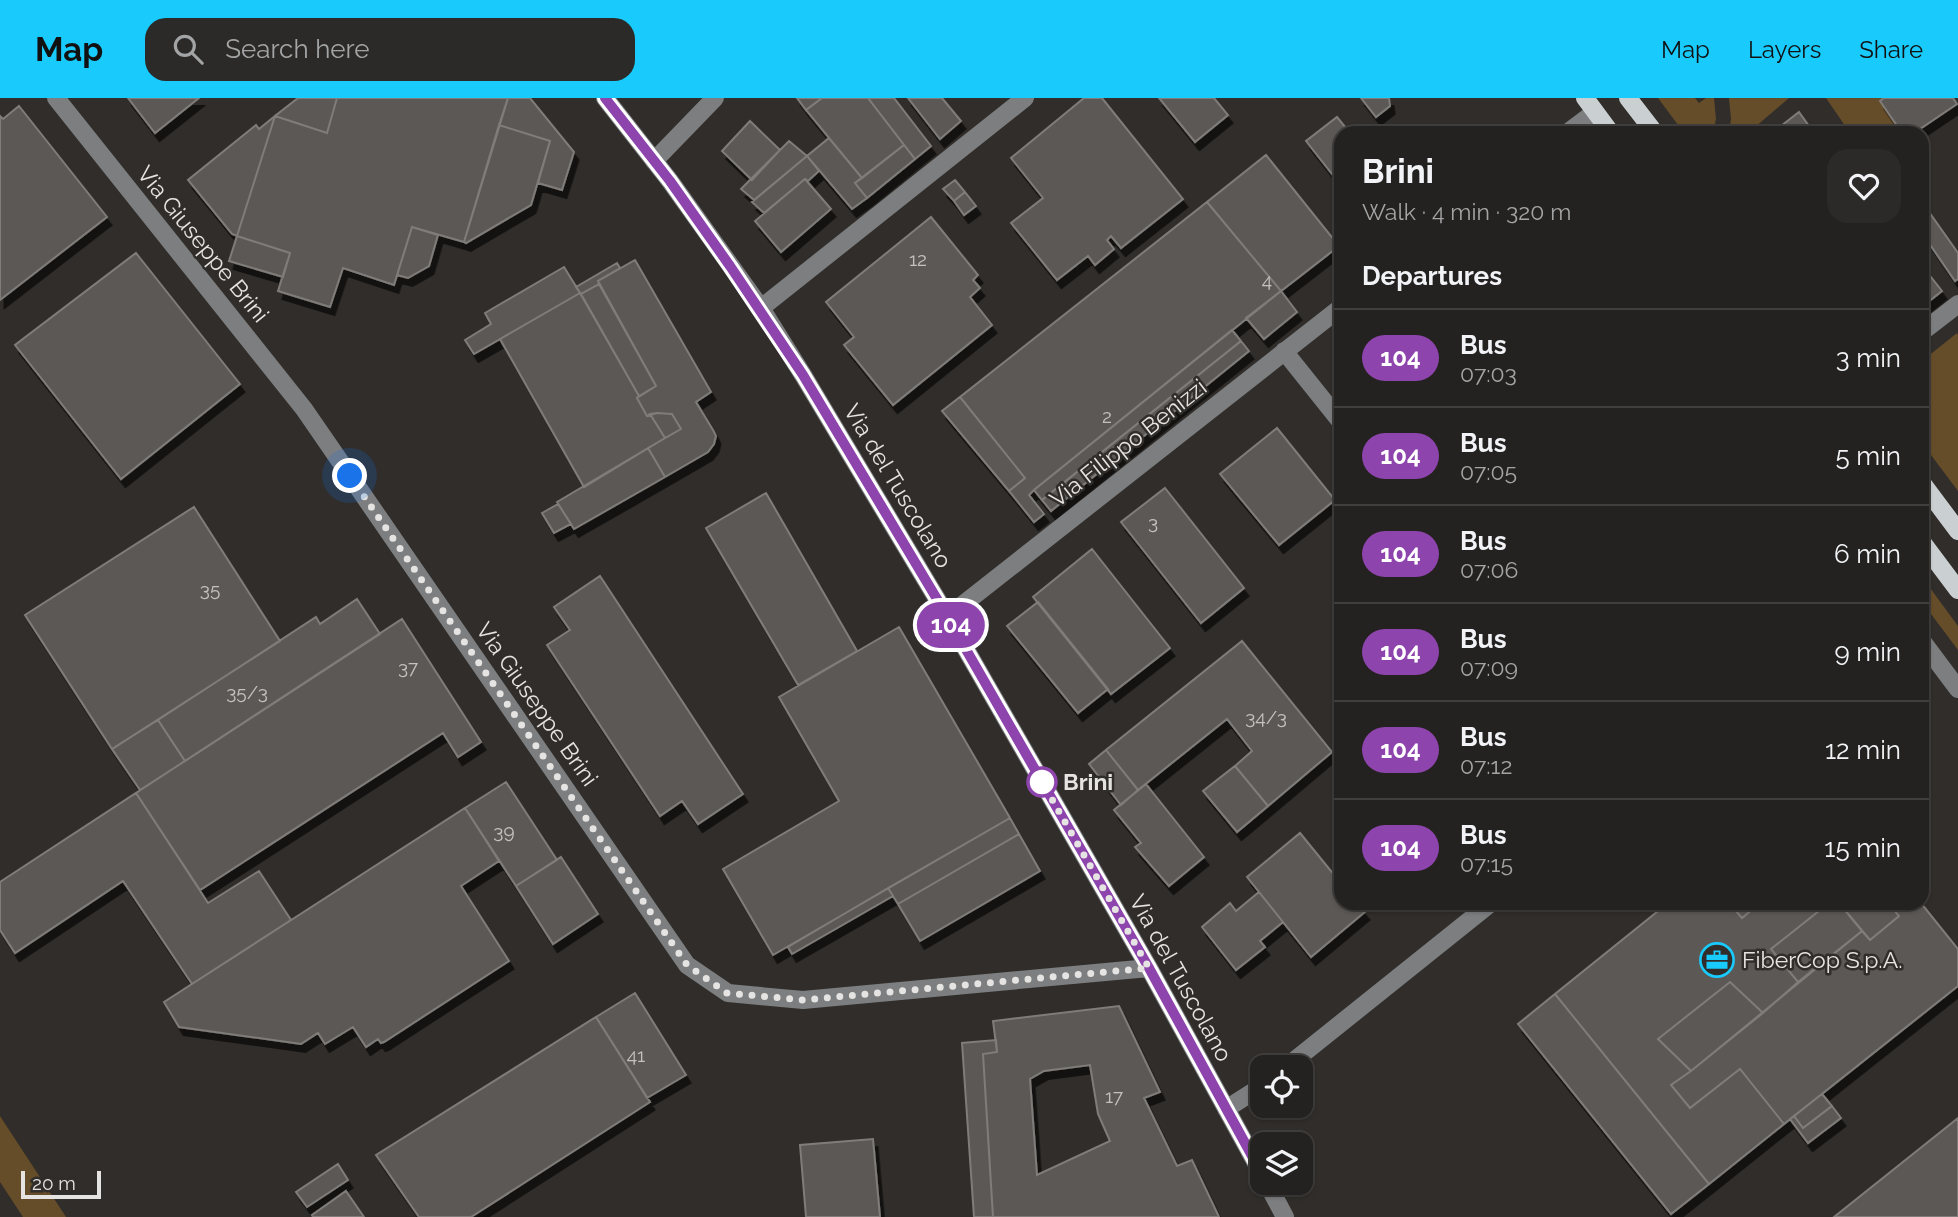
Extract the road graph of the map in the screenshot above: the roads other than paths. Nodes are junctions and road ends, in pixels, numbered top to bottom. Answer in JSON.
{"nodes":[{"id":1,"x":56,"y":98,"type":"edge"},
{"id":2,"x":605,"y":98,"type":"edge"},
{"id":3,"x":715,"y":98,"type":"edge"},
{"id":4,"x":1025,"y":98,"type":"edge"},
{"id":5,"x":1628,"y":98,"type":"edge"},
{"id":6,"x":1590,"y":105,"type":"edge"},
{"id":7,"x":1573,"y":126,"type":"edge"},
{"id":8,"x":1606,"y":126,"type":"edge"},
{"id":9,"x":1650,"y":126,"type":"edge"},
{"id":10,"x":654,"y":161,"type":"junction"},
{"id":11,"x":1958,"y":304,"type":"edge"},
{"id":12,"x":761,"y":308,"type":"junction"},
{"id":13,"x":1334,"y":313,"type":"edge"},
{"id":14,"x":1929,"y":327,"type":"edge"},
{"id":15,"x":1284,"y":351,"type":"junction"},
{"id":16,"x":1334,"y":414,"type":"edge"},
{"id":17,"x":1929,"y":492,"type":"edge"},
{"id":18,"x":1958,"y":531,"type":"edge"},
{"id":19,"x":1929,"y":551,"type":"edge"},
{"id":20,"x":1958,"y":590,"type":"edge"},
{"id":21,"x":947,"y":617,"type":"junction"},
{"id":22,"x":1929,"y":650,"type":"edge"},
{"id":23,"x":1958,"y":689,"type":"edge"},
{"id":24,"x":1482,"y":910,"type":"edge"},
{"id":25,"x":1149,"y":968,"type":"junction"},
{"id":26,"x":1301,"y":1055,"type":"edge"},
{"id":27,"x":1250,"y":1094,"type":"edge"},
{"id":28,"x":1226,"y":1110,"type":"junction"},
{"id":29,"x":1250,"y":1153,"type":"edge"},
{"id":30,"x":1273,"y":1195,"type":"edge"},
{"id":31,"x":1285,"y":1217,"type":"edge"}],
"edges":[{"from":1,"to":25,"type":"street","name":"Via Giuseppe Brini"},
{"from":2,"to":10,"type":"street","name":"Via del Tuscolano"},
{"from":3,"to":10,"type":"street"},
{"from":4,"to":12,"type":"street"},
{"from":5,"to":9,"type":"main road"},
{"from":6,"to":7,"type":"street"},
{"from":6,"to":8,"type":"main road"},
{"from":10,"to":12,"type":"street","name":"Via del Tuscolano"},
{"from":11,"to":14,"type":"street"},
{"from":12,"to":21,"type":"street","name":"Via del Tuscolano"},
{"from":13,"to":15,"type":"street","name":"Via Filippo Benizzi"},
{"from":15,"to":16,"type":"street"},
{"from":15,"to":21,"type":"street","name":"Via Filippo Benizzi"},
{"from":17,"to":18,"type":"main road"},
{"from":19,"to":20,"type":"main road"},
{"from":21,"to":25,"type":"street","name":"Via del Tuscolano"},
{"from":22,"to":23,"type":"street"},
{"from":24,"to":26,"type":"street"},
{"from":25,"to":28,"type":"street","name":"Via del Tuscolano"},
{"from":27,"to":28,"type":"street"},
{"from":28,"to":29,"type":"street","name":"Via del Tuscolano"},
{"from":30,"to":31,"type":"street"}]}
